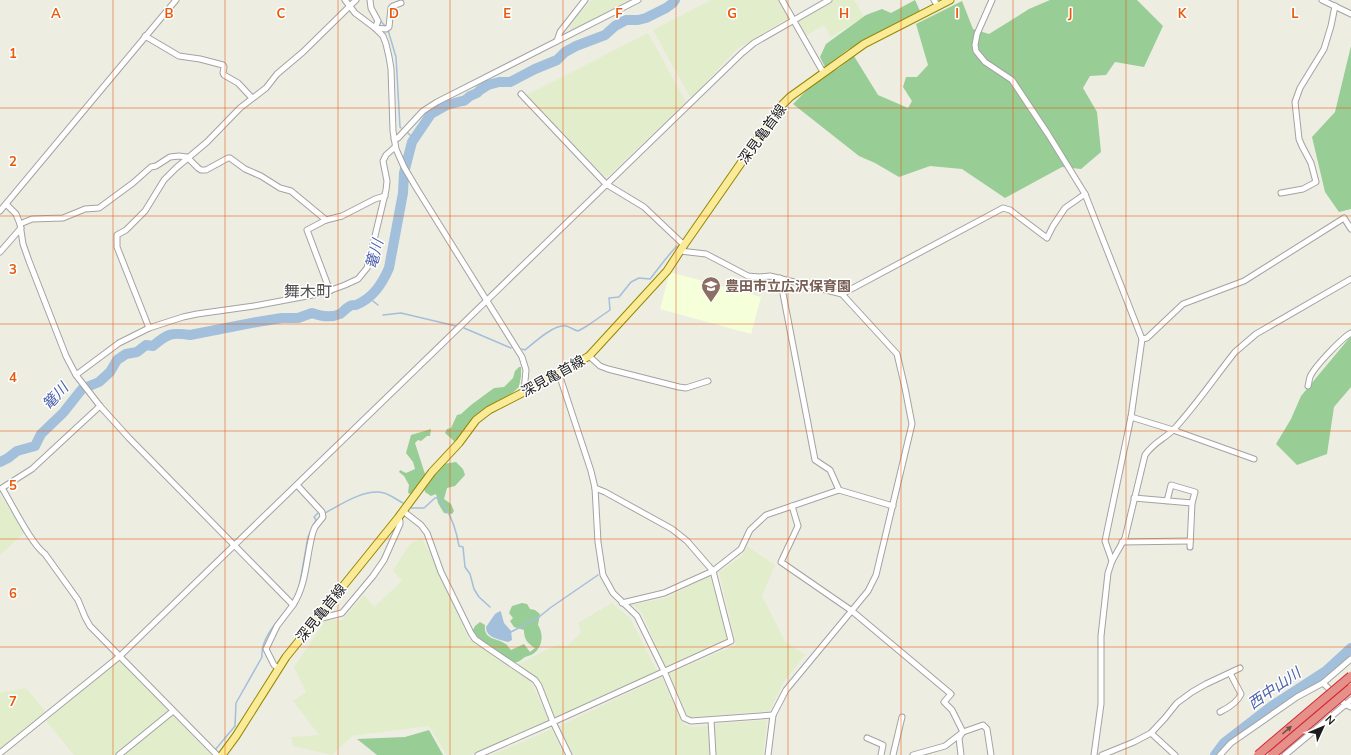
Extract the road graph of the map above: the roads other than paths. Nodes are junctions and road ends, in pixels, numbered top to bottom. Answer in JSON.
{"nodes":[{"id":1,"x":176,"y":0,"type":"edge"},
{"id":2,"x":345,"y":0,"type":"edge"},
{"id":3,"x":356,"y":0,"type":"edge"},
{"id":4,"x":370,"y":0,"type":"edge"},
{"id":5,"x":585,"y":0,"type":"edge"},
{"id":6,"x":638,"y":0,"type":"edge"},
{"id":7,"x":782,"y":0,"type":"edge"},
{"id":8,"x":829,"y":0,"type":"edge"},
{"id":9,"x":950,"y":0,"type":"edge"},
{"id":10,"x":992,"y":0,"type":"edge"},
{"id":11,"x":1322,"y":0,"type":"edge"},
{"id":12,"x":401,"y":3,"type":"dead end"},
{"id":13,"x":936,"y":3,"type":"edge"},
{"id":14,"x":349,"y":6,"type":"junction"},
{"id":15,"x":1335,"y":6,"type":"junction"},
{"id":16,"x":1351,"y":14,"type":"edge"},
{"id":17,"x":793,"y":20,"type":"junction"},
{"id":18,"x":376,"y":28,"type":"junction"},
{"id":19,"x":146,"y":36,"type":"junction"},
{"id":20,"x":557,"y":41,"type":"junction"},
{"id":21,"x":823,"y":72,"type":"junction"},
{"id":22,"x":521,"y":94,"type":"dead end"},
{"id":23,"x":252,"y":98,"type":"junction"},
{"id":24,"x":394,"y":139,"type":"junction"},
{"id":25,"x":396,"y":148,"type":"junction"},
{"id":26,"x":187,"y":157,"type":"junction"},
{"id":27,"x":606,"y":184,"type":"junction"},
{"id":28,"x":1085,"y":194,"type":"junction"},
{"id":29,"x":1281,"y":194,"type":"dead end"},
{"id":30,"x":385,"y":196,"type":"junction"},
{"id":31,"x":6,"y":204,"type":"junction"},
{"id":32,"x":0,"y":211,"type":"edge"},
{"id":33,"x":326,"y":220,"type":"junction"},
{"id":34,"x":21,"y":226,"type":"junction"},
{"id":35,"x":1351,"y":229,"type":"edge"},
{"id":36,"x":682,"y":248,"type":"junction"},
{"id":37,"x":0,"y":252,"type":"edge"},
{"id":38,"x":780,"y":278,"type":"junction"},
{"id":39,"x":1351,"y":279,"type":"edge"},
{"id":40,"x":330,"y":291,"type":"junction"},
{"id":41,"x":842,"y":294,"type":"junction"},
{"id":42,"x":486,"y":300,"type":"junction"},
{"id":43,"x":150,"y":328,"type":"junction"},
{"id":44,"x":1351,"y":333,"type":"edge"},
{"id":45,"x":1142,"y":339,"type":"junction"},
{"id":46,"x":589,"y":356,"type":"junction"},
{"id":47,"x":559,"y":374,"type":"junction"},
{"id":48,"x":76,"y":375,"type":"junction"},
{"id":49,"x":708,"y":381,"type":"dead end"},
{"id":50,"x":1308,"y":386,"type":"dead end"},
{"id":51,"x":524,"y":392,"type":"junction"},
{"id":52,"x":100,"y":405,"type":"junction"},
{"id":53,"x":1131,"y":417,"type":"junction"},
{"id":54,"x":1173,"y":430,"type":"junction"},
{"id":55,"x":1254,"y":458,"type":"dead end"},
{"id":56,"x":297,"y":485,"type":"junction"},
{"id":57,"x":595,"y":488,"type":"junction"},
{"id":58,"x":839,"y":490,"type":"junction"},
{"id":59,"x":1134,"y":498,"type":"junction"},
{"id":60,"x":1167,"y":501,"type":"junction"},
{"id":61,"x":1192,"y":503,"type":"junction"},
{"id":62,"x":792,"y":506,"type":"junction"},
{"id":63,"x":893,"y":506,"type":"junction"},
{"id":64,"x":403,"y":511,"type":"junction"},
{"id":65,"x":398,"y":518,"type":"junction"},
{"id":66,"x":1190,"y":541,"type":"junction"},
{"id":67,"x":1122,"y":542,"type":"junction"},
{"id":68,"x":234,"y":545,"type":"junction"},
{"id":69,"x":1190,"y":547,"type":"dead end"},
{"id":70,"x":1112,"y":562,"type":"junction"},
{"id":71,"x":713,"y":571,"type":"junction"},
{"id":72,"x":622,"y":603,"type":"junction"},
{"id":73,"x":292,"y":605,"type":"junction"},
{"id":74,"x":852,"y":612,"type":"junction"},
{"id":75,"x":319,"y":616,"type":"junction"},
{"id":76,"x":120,"y":656,"type":"junction"},
{"id":77,"x":1351,"y":659,"type":"edge"},
{"id":78,"x":278,"y":668,"type":"junction"},
{"id":79,"x":1240,"y":668,"type":"dead end"},
{"id":80,"x":664,"y":671,"type":"junction"},
{"id":81,"x":1230,"y":673,"type":"junction"},
{"id":82,"x":1351,"y":676,"type":"edge"},
{"id":83,"x":1323,"y":683,"type":"junction"},
{"id":84,"x":1351,"y":688,"type":"edge"},
{"id":85,"x":1351,"y":700,"type":"edge"},
{"id":86,"x":1348,"y":706,"type":"edge"},
{"id":87,"x":173,"y":711,"type":"junction"},
{"id":88,"x":1220,"y":712,"type":"dead end"},
{"id":89,"x":774,"y":716,"type":"junction"},
{"id":90,"x":902,"y":717,"type":"dead end"},
{"id":91,"x":711,"y":720,"type":"junction"},
{"id":92,"x":553,"y":722,"type":"junction"},
{"id":93,"x":963,"y":732,"type":"junction"},
{"id":94,"x":1151,"y":733,"type":"junction"},
{"id":95,"x":867,"y":738,"type":"dead end"},
{"id":96,"x":0,"y":753,"type":"edge"},
{"id":97,"x":119,"y":755,"type":"edge"},
{"id":98,"x":218,"y":755,"type":"edge"},
{"id":99,"x":478,"y":755,"type":"edge"},
{"id":100,"x":569,"y":755,"type":"edge"},
{"id":101,"x":713,"y":755,"type":"edge"},
{"id":102,"x":768,"y":755,"type":"edge"},
{"id":103,"x":881,"y":755,"type":"edge"},
{"id":104,"x":893,"y":755,"type":"edge"},
{"id":105,"x":913,"y":755,"type":"edge"},
{"id":106,"x":961,"y":755,"type":"edge"},
{"id":107,"x":991,"y":755,"type":"edge"},
{"id":108,"x":1094,"y":755,"type":"edge"},
{"id":109,"x":1102,"y":755,"type":"edge"},
{"id":110,"x":1175,"y":755,"type":"edge"},
{"id":111,"x":1220,"y":755,"type":"edge"},
{"id":112,"x":1258,"y":755,"type":"edge"},
{"id":113,"x":1272,"y":755,"type":"edge"},
{"id":114,"x":1285,"y":755,"type":"edge"}],
"edges":[{"from":1,"to":19,"type":"street"},
{"from":2,"to":14,"type":"street"},
{"from":3,"to":14,"type":"street"},
{"from":4,"to":18,"type":"street"},
{"from":5,"to":20,"type":"street"},
{"from":6,"to":20,"type":"street"},
{"from":7,"to":17,"type":"street"},
{"from":8,"to":17,"type":"street"},
{"from":9,"to":13,"type":"main road","name":"深見亀首線"},
{"from":10,"to":28,"type":"street"},
{"from":11,"to":15,"type":"street"},
{"from":12,"to":18,"type":"street"},
{"from":13,"to":21,"type":"main road","name":"深見亀首線"},
{"from":14,"to":18,"type":"street"},
{"from":14,"to":23,"type":"street"},
{"from":15,"to":16,"type":"street"},
{"from":15,"to":29,"type":"street"},
{"from":17,"to":21,"type":"street"},
{"from":17,"to":27,"type":"street"},
{"from":18,"to":24,"type":"street"},
{"from":19,"to":23,"type":"street"},
{"from":19,"to":31,"type":"street"},
{"from":20,"to":24,"type":"street"},
{"from":21,"to":36,"type":"main road","name":"深見亀首線"},
{"from":22,"to":27,"type":"street"},
{"from":23,"to":26,"type":"street"},
{"from":24,"to":25,"type":"street"},
{"from":25,"to":30,"type":"street"},
{"from":25,"to":42,"type":"street"},
{"from":26,"to":33,"type":"street"},
{"from":26,"to":34,"type":"street"},
{"from":26,"to":43,"type":"street"},
{"from":27,"to":36,"type":"street"},
{"from":27,"to":42,"type":"street"},
{"from":28,"to":41,"type":"street"},
{"from":28,"to":45,"type":"street"},
{"from":30,"to":33,"type":"street"},
{"from":30,"to":40,"type":"street"},
{"from":31,"to":32,"type":"street"},
{"from":31,"to":34,"type":"street"},
{"from":33,"to":40,"type":"street"},
{"from":34,"to":37,"type":"street"},
{"from":34,"to":48,"type":"street"},
{"from":35,"to":45,"type":"street"},
{"from":36,"to":38,"type":"street"},
{"from":36,"to":46,"type":"main road","name":"深見亀首線"},
{"from":38,"to":41,"type":"street"},
{"from":38,"to":58,"type":"street"},
{"from":39,"to":54,"type":"street"},
{"from":40,"to":43,"type":"street"},
{"from":41,"to":63,"type":"street"},
{"from":42,"to":51,"type":"street"},
{"from":42,"to":56,"type":"street"},
{"from":43,"to":48,"type":"street"},
{"from":44,"to":50,"type":"street"},
{"from":45,"to":53,"type":"street"},
{"from":46,"to":47,"type":"main road","name":"深見亀首線"},
{"from":46,"to":49,"type":"street"},
{"from":47,"to":51,"type":"main road","name":"深見亀首線"},
{"from":47,"to":57,"type":"street"},
{"from":48,"to":52,"type":"street"},
{"from":51,"to":64,"type":"main road","name":"深見亀首線"},
{"from":52,"to":68,"type":"street"},
{"from":52,"to":76,"type":"street"},
{"from":53,"to":54,"type":"street"},
{"from":53,"to":70,"type":"street"},
{"from":54,"to":55,"type":"street"},
{"from":54,"to":59,"type":"street"},
{"from":56,"to":68,"type":"street"},
{"from":56,"to":73,"type":"street"},
{"from":57,"to":71,"type":"street"},
{"from":57,"to":72,"type":"street"},
{"from":58,"to":62,"type":"street"},
{"from":58,"to":63,"type":"street"},
{"from":59,"to":60,"type":"street"},
{"from":59,"to":67,"type":"street"},
{"from":60,"to":61,"type":"street"},
{"from":60,"to":61,"type":"street"},
{"from":61,"to":66,"type":"street"},
{"from":62,"to":71,"type":"street"},
{"from":62,"to":74,"type":"street"},
{"from":63,"to":74,"type":"street"},
{"from":64,"to":65,"type":"main road","name":"深見亀首線"},
{"from":64,"to":92,"type":"street"},
{"from":65,"to":75,"type":"main road","name":"深見亀首線"},
{"from":65,"to":75,"type":"street"},
{"from":66,"to":67,"type":"street"},
{"from":66,"to":69,"type":"street"},
{"from":67,"to":70,"type":"street"},
{"from":68,"to":73,"type":"street"},
{"from":68,"to":76,"type":"street"},
{"from":70,"to":108,"type":"street"},
{"from":71,"to":72,"type":"street"},
{"from":71,"to":80,"type":"street"},
{"from":72,"to":80,"type":"street"},
{"from":73,"to":78,"type":"street"},
{"from":74,"to":89,"type":"street"},
{"from":74,"to":93,"type":"street"},
{"from":75,"to":78,"type":"main road","name":"深見亀首線"},
{"from":76,"to":87,"type":"street"},
{"from":76,"to":96,"type":"street"},
{"from":77,"to":83,"type":"street"},
{"from":78,"to":98,"type":"main road","name":"深見亀首線"},
{"from":79,"to":81,"type":"street"},
{"from":80,"to":91,"type":"street"},
{"from":80,"to":92,"type":"street"},
{"from":81,"to":88,"type":"street"},
{"from":81,"to":94,"type":"street"},
{"from":112,"to":82,"type":"highway","one_way":true,"bridge":true},
{"from":83,"to":86,"type":"street"},
{"from":83,"to":111,"type":"street"},
{"from":84,"to":113,"type":"highway","bridge":true},
{"from":85,"to":86,"type":"street"},
{"from":86,"to":114,"type":"street"},
{"from":87,"to":97,"type":"street"},
{"from":87,"to":98,"type":"street"},
{"from":89,"to":91,"type":"street"},
{"from":89,"to":102,"type":"street"},
{"from":90,"to":104,"type":"street"},
{"from":91,"to":101,"type":"street"},
{"from":92,"to":99,"type":"street"},
{"from":92,"to":100,"type":"street"},
{"from":93,"to":105,"type":"street"},
{"from":93,"to":106,"type":"street"},
{"from":93,"to":107,"type":"street"},
{"from":94,"to":109,"type":"street"},
{"from":94,"to":110,"type":"street"},
{"from":95,"to":103,"type":"street"}]}
